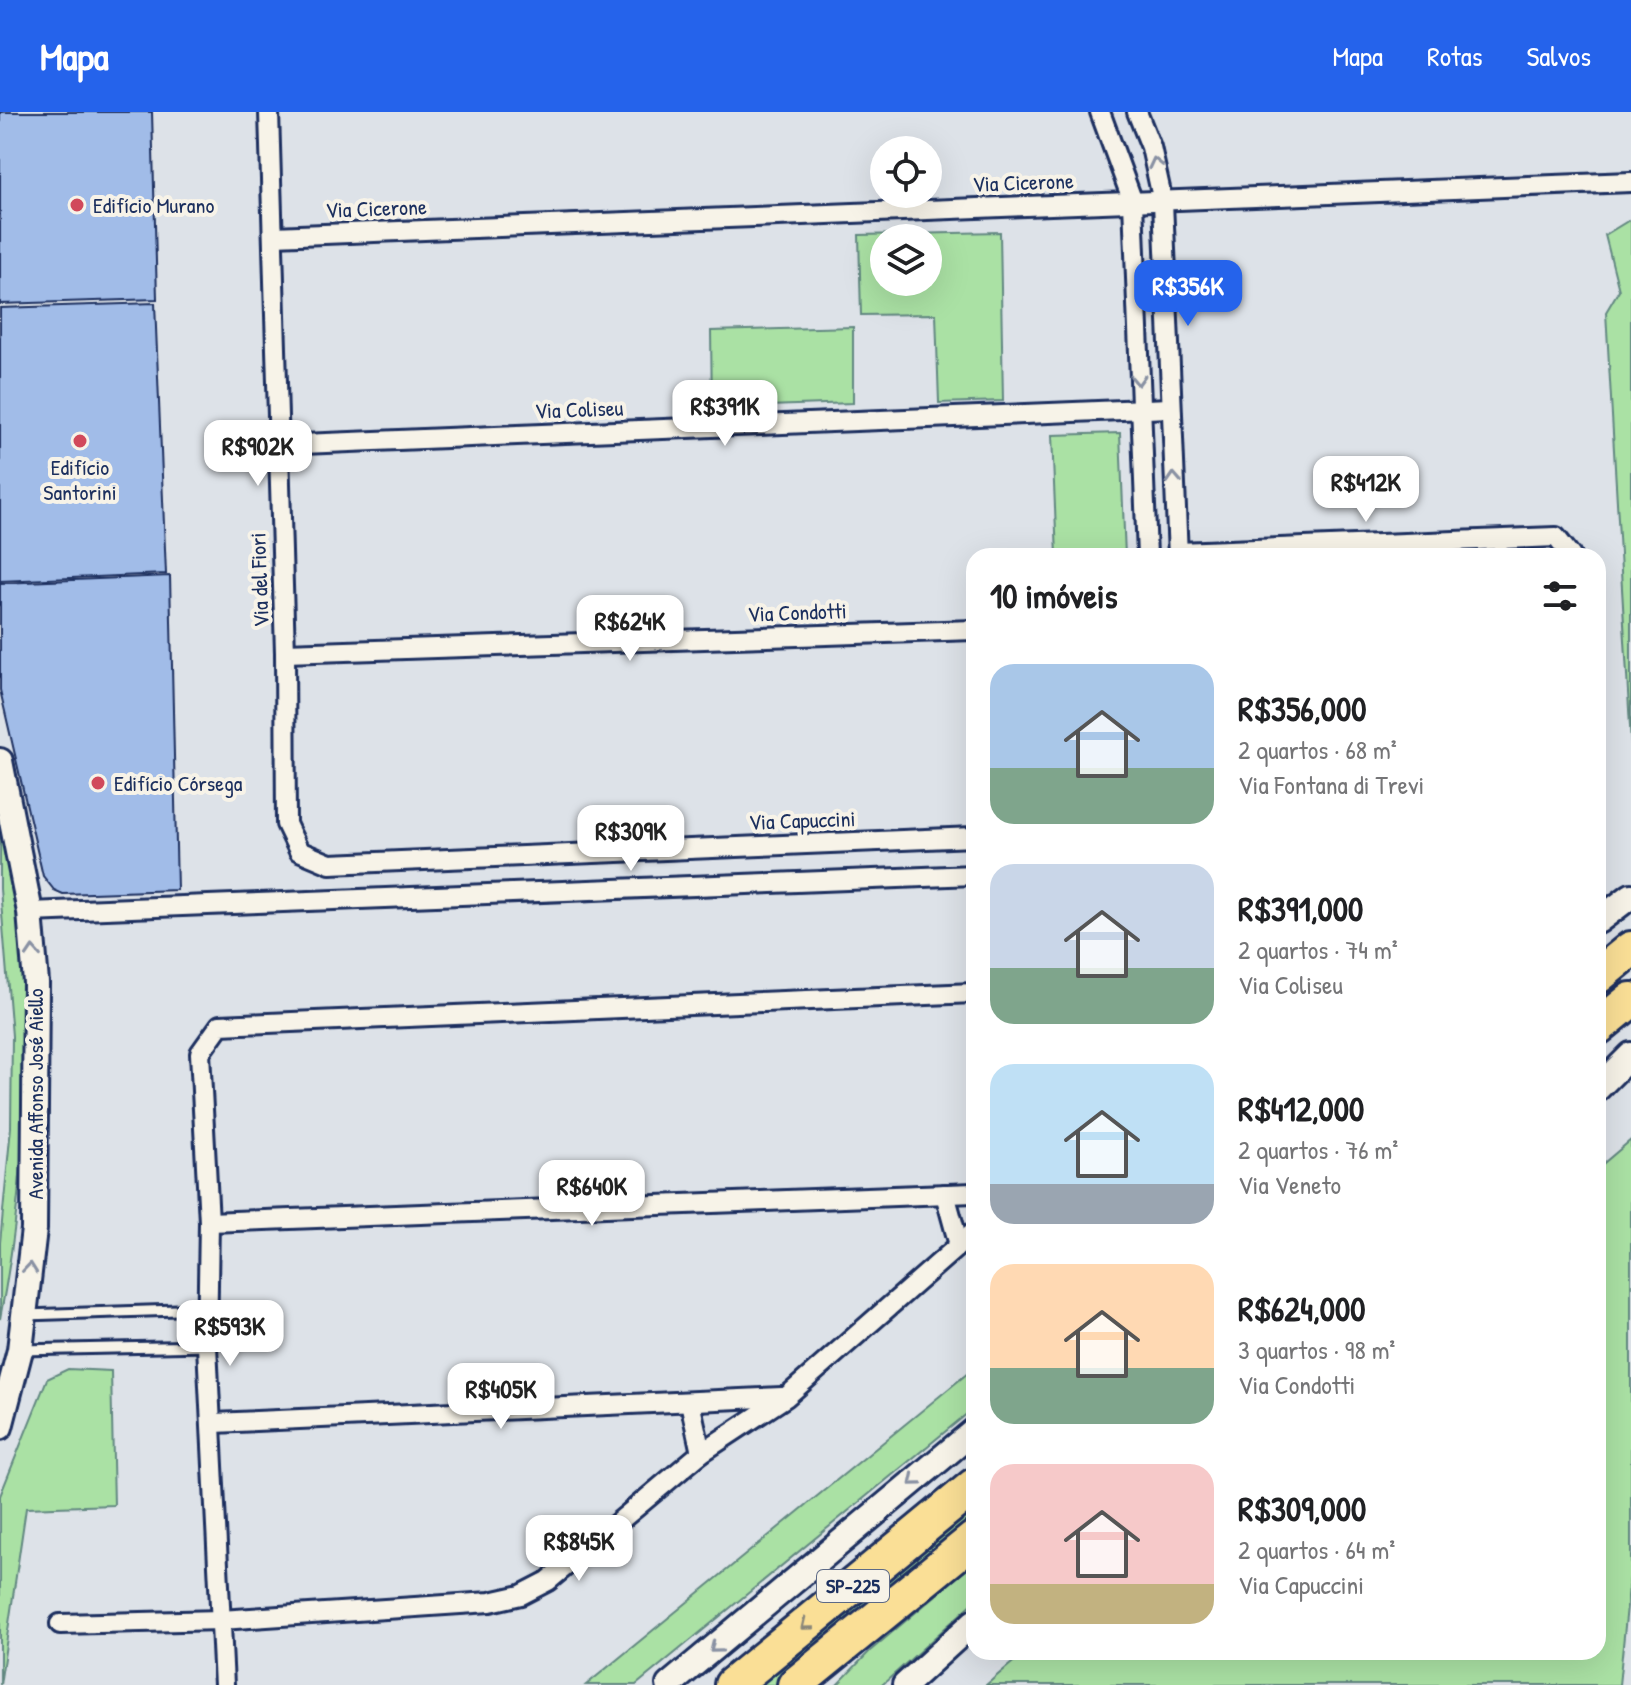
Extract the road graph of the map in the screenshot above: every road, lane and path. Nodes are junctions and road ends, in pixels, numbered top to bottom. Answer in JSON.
{"nodes":[{"id":1,"x":269,"y":112,"type":"edge"},
{"id":2,"x":1100,"y":112,"type":"edge"},
{"id":3,"x":1137,"y":112,"type":"edge"},
{"id":4,"x":1631,"y":182,"type":"edge"},
{"id":5,"x":1133,"y":202,"type":"junction"},
{"id":6,"x":1163,"y":202,"type":"junction"},
{"id":7,"x":274,"y":236,"type":"junction"},
{"id":8,"x":1170,"y":408,"type":"junction"},
{"id":9,"x":1139,"y":410,"type":"junction"},
{"id":10,"x":278,"y":445,"type":"junction"},
{"id":11,"x":1147,"y":548,"type":"edge"},
{"id":12,"x":1178,"y":548,"type":"edge"},
{"id":13,"x":1311,"y":548,"type":"edge"},
{"id":14,"x":1565,"y":548,"type":"edge"},
{"id":15,"x":966,"y":630,"type":"edge"},
{"id":16,"x":285,"y":653,"type":"junction"},
{"id":17,"x":0,"y":761,"type":"edge"},
{"id":18,"x":966,"y":837,"type":"edge"},
{"id":19,"x":299,"y":851,"type":"joint"},
{"id":20,"x":966,"y":875,"type":"edge"},
{"id":21,"x":1631,"y":896,"type":"edge"},
{"id":22,"x":30,"y":912,"type":"junction"},
{"id":23,"x":1606,"y":915,"type":"edge"},
{"id":24,"x":1631,"y":949,"type":"edge"},
{"id":25,"x":1606,"y":969,"type":"edge"},
{"id":26,"x":966,"y":993,"type":"edge"},
{"id":27,"x":1631,"y":1000,"type":"edge"},
{"id":28,"x":1606,"y":1020,"type":"edge"},
{"id":29,"x":1631,"y":1055,"type":"edge"},
{"id":30,"x":1606,"y":1080,"type":"edge"},
{"id":31,"x":966,"y":1193,"type":"edge"},
{"id":32,"x":945,"y":1194,"type":"junction"},
{"id":33,"x":209,"y":1222,"type":"junction"},
{"id":34,"x":966,"y":1239,"type":"edge"},
{"id":35,"x":959,"y":1245,"type":"junction"},
{"id":36,"x":208,"y":1309,"type":"junction"},
{"id":37,"x":25,"y":1315,"type":"junction"},
{"id":38,"x":207,"y":1346,"type":"junction"},
{"id":39,"x":20,"y":1350,"type":"junction"},
{"id":40,"x":786,"y":1397,"type":"junction"},
{"id":41,"x":690,"y":1402,"type":"junction"},
{"id":42,"x":214,"y":1423,"type":"junction"},
{"id":43,"x":0,"y":1427,"type":"edge"},
{"id":44,"x":966,"y":1438,"type":"edge"},
{"id":45,"x":701,"y":1453,"type":"junction"},
{"id":46,"x":966,"y":1493,"type":"edge"},
{"id":47,"x":966,"y":1546,"type":"edge"},
{"id":48,"x":930,"y":1575,"type":"junction"},
{"id":49,"x":221,"y":1620,"type":"junction"},
{"id":50,"x":60,"y":1624,"type":"dead end"},
{"id":51,"x":966,"y":1629,"type":"edge"},
{"id":52,"x":224,"y":1685,"type":"edge"},
{"id":53,"x":669,"y":1685,"type":"edge"},
{"id":54,"x":732,"y":1685,"type":"edge"},
{"id":55,"x":795,"y":1685,"type":"edge"},
{"id":56,"x":830,"y":1685,"type":"edge"},
{"id":57,"x":905,"y":1685,"type":"edge"}],
"edges":[{"from":1,"to":7,"type":"street","name":"Via del Fiori"},
{"from":2,"to":5,"type":"street"},
{"from":6,"to":3,"type":"street","one_way":true},
{"from":4,"to":6,"type":"street","name":"Via Cicerone"},
{"from":5,"to":6,"type":"street","name":"Via Cicerone"},
{"from":5,"to":7,"type":"street","name":"Via Cicerone"},
{"from":5,"to":9,"type":"street","one_way":true},
{"from":6,"to":8,"type":"street"},
{"from":7,"to":10,"type":"street","name":"Via del Fiori"},
{"from":8,"to":9,"type":"street","name":"Via Coliseu"},
{"from":12,"to":8,"type":"street","one_way":true},
{"from":9,"to":10,"type":"street","name":"Via Coliseu"},
{"from":9,"to":11,"type":"street"},
{"from":10,"to":16,"type":"street","name":"Via del Fiori"},
{"from":13,"to":14,"type":"street"},
{"from":15,"to":16,"type":"street","name":"Via Condotti"},
{"from":16,"to":19,"type":"street","name":"Via del Fiori"},
{"from":17,"to":22,"type":"street","name":"Avenida Affonso José Aiello"},
{"from":18,"to":19,"type":"street","name":"Via Capuccini"},
{"from":20,"to":22,"type":"street"},
{"from":21,"to":23,"type":"street"},
{"from":37,"to":22,"type":"street","name":"Avenida Affonso José Aiello","one_way":true},
{"from":24,"to":25,"type":"highway"},
{"from":26,"to":33,"type":"street"},
{"from":27,"to":28,"type":"highway"},
{"from":29,"to":30,"type":"street"},
{"from":31,"to":32,"type":"street"},
{"from":32,"to":33,"type":"street"},
{"from":32,"to":35,"type":"street"},
{"from":33,"to":36,"type":"street"},
{"from":34,"to":35,"type":"street"},
{"from":35,"to":40,"type":"street"},
{"from":36,"to":37,"type":"lane"},
{"from":36,"to":38,"type":"street"},
{"from":37,"to":39,"type":"street","name":"Avenida Affonso José Aiello"},
{"from":38,"to":39,"type":"lane"},
{"from":38,"to":42,"type":"street"},
{"from":39,"to":43,"type":"street","name":"Avenida Affonso José Aiello"},
{"from":40,"to":41,"type":"street"},
{"from":40,"to":45,"type":"street"},
{"from":41,"to":42,"type":"street"},
{"from":41,"to":45,"type":"street"},
{"from":42,"to":49,"type":"street"},
{"from":44,"to":53,"type":"street","one_way":true},
{"from":45,"to":49,"type":"street"},
{"from":46,"to":54,"type":"highway","number":"SP-225","one_way":true},
{"from":47,"to":48,"type":"highway","number":"SP-225"},
{"from":48,"to":55,"type":"highway","number":"SP-225"},
{"from":48,"to":56,"type":"highway"},
{"from":49,"to":50,"type":"street"},
{"from":49,"to":52,"type":"street"},
{"from":51,"to":57,"type":"street"}]}
